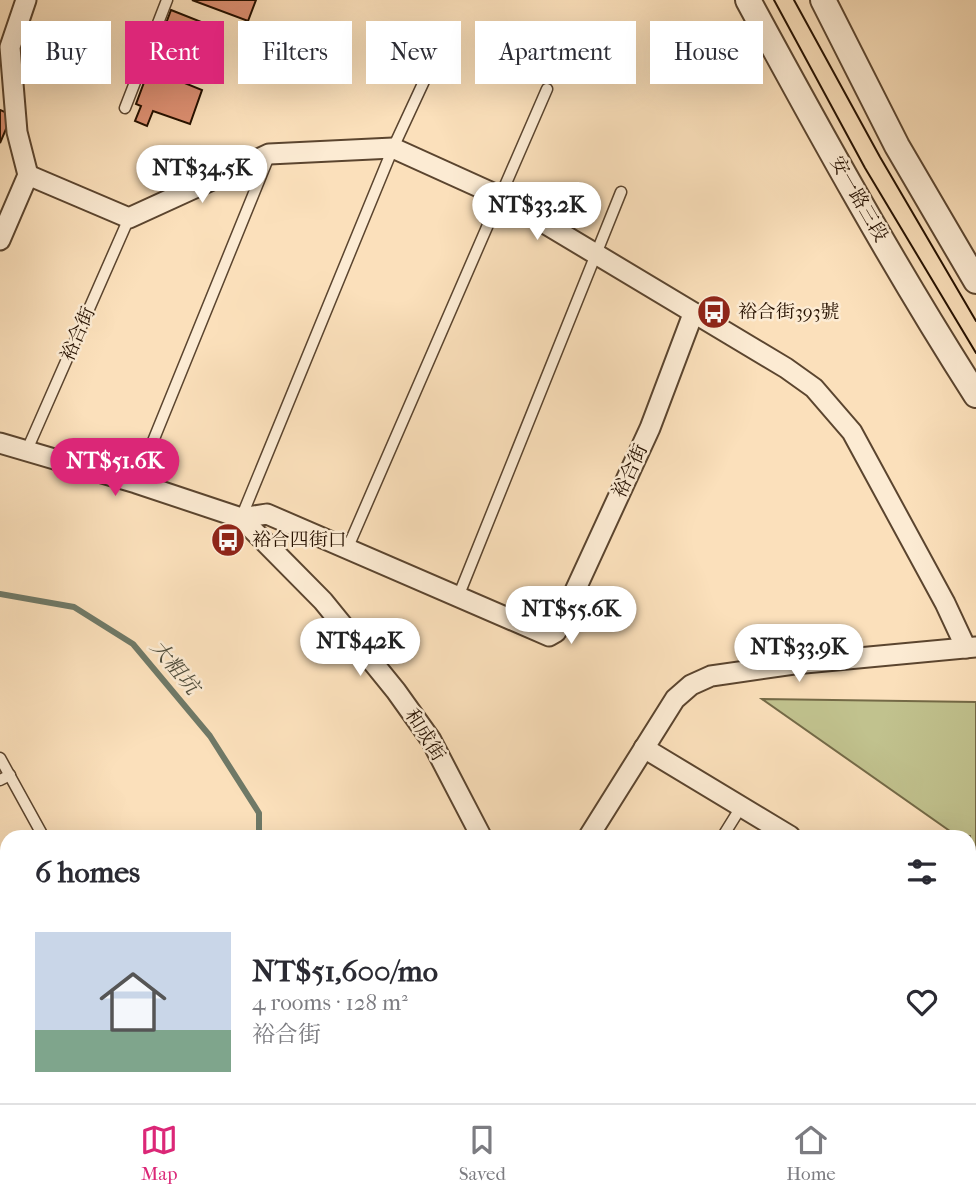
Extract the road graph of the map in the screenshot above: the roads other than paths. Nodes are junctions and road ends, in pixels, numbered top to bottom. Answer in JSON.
{"nodes":[{"id":1,"x":26,"y":0,"type":"edge"},
{"id":2,"x":167,"y":0,"type":"edge"},
{"id":3,"x":748,"y":0,"type":"edge"},
{"id":4,"x":824,"y":2,"type":"edge"},
{"id":5,"x":423,"y":84,"type":"edge"},
{"id":6,"x":547,"y":89,"type":"dead end"},
{"id":7,"x":125,"y":108,"type":"dead end"},
{"id":8,"x":393,"y":148,"type":"junction"},
{"id":9,"x":270,"y":154,"type":"junction"},
{"id":10,"x":28,"y":175,"type":"junction"},
{"id":11,"x":621,"y":191,"type":"dead end"},
{"id":12,"x":499,"y":196,"type":"junction"},
{"id":13,"x":129,"y":218,"type":"junction"},
{"id":14,"x":0,"y":240,"type":"edge"},
{"id":15,"x":594,"y":254,"type":"junction"},
{"id":16,"x":976,"y":281,"type":"edge"},
{"id":17,"x":693,"y":314,"type":"junction"},
{"id":18,"x":976,"y":395,"type":"edge"},
{"id":19,"x":0,"y":443,"type":"edge"},
{"id":20,"x":27,"y":450,"type":"junction"},
{"id":21,"x":136,"y":483,"type":"junction"},
{"id":22,"x":241,"y":518,"type":"junction"},
{"id":23,"x":348,"y":547,"type":"junction"},
{"id":24,"x":457,"y":598,"type":"junction"},
{"id":25,"x":971,"y":648,"type":"edge"},
{"id":26,"x":644,"y":748,"type":"junction"},
{"id":27,"x":0,"y":758,"type":"edge"},
{"id":28,"x":5,"y":778,"type":"edge"},
{"id":29,"x":741,"y":807,"type":"junction"},
{"id":30,"x":39,"y":830,"type":"edge"},
{"id":31,"x":478,"y":830,"type":"edge"},
{"id":32,"x":593,"y":830,"type":"edge"},
{"id":33,"x":727,"y":830,"type":"edge"},
{"id":34,"x":780,"y":830,"type":"edge"}],
"edges":[{"from":1,"to":10,"type":"street"},
{"from":2,"to":7,"type":"lane"},
{"from":3,"to":18,"type":"street","name":"安一路三段"},
{"from":4,"to":16,"type":"street"},
{"from":5,"to":8,"type":"lane"},
{"from":6,"to":12,"type":"lane"},
{"from":8,"to":9,"type":"street"},
{"from":8,"to":12,"type":"street"},
{"from":8,"to":22,"type":"lane"},
{"from":9,"to":13,"type":"street"},
{"from":9,"to":21,"type":"lane"},
{"from":10,"to":13,"type":"street"},
{"from":10,"to":14,"type":"street"},
{"from":11,"to":15,"type":"lane"},
{"from":12,"to":15,"type":"street"},
{"from":12,"to":23,"type":"lane"},
{"from":13,"to":20,"type":"lane","name":"裕合街"},
{"from":15,"to":17,"type":"street"},
{"from":15,"to":24,"type":"lane"},
{"from":17,"to":24,"type":"street","name":"裕合街"},
{"from":17,"to":25,"type":"street"},
{"from":19,"to":20,"type":"street","name":"裕合街"},
{"from":20,"to":21,"type":"street","name":"裕合街"},
{"from":21,"to":22,"type":"street","name":"裕合街"},
{"from":22,"to":23,"type":"street","name":"裕合街"},
{"from":22,"to":31,"type":"street","name":"和成街"},
{"from":23,"to":24,"type":"street","name":"裕合街"},
{"from":25,"to":26,"type":"street"},
{"from":26,"to":29,"type":"street"},
{"from":26,"to":32,"type":"street"},
{"from":27,"to":28,"type":"lane"},
{"from":28,"to":30,"type":"lane"},
{"from":29,"to":33,"type":"lane"},
{"from":29,"to":34,"type":"street"}]}
